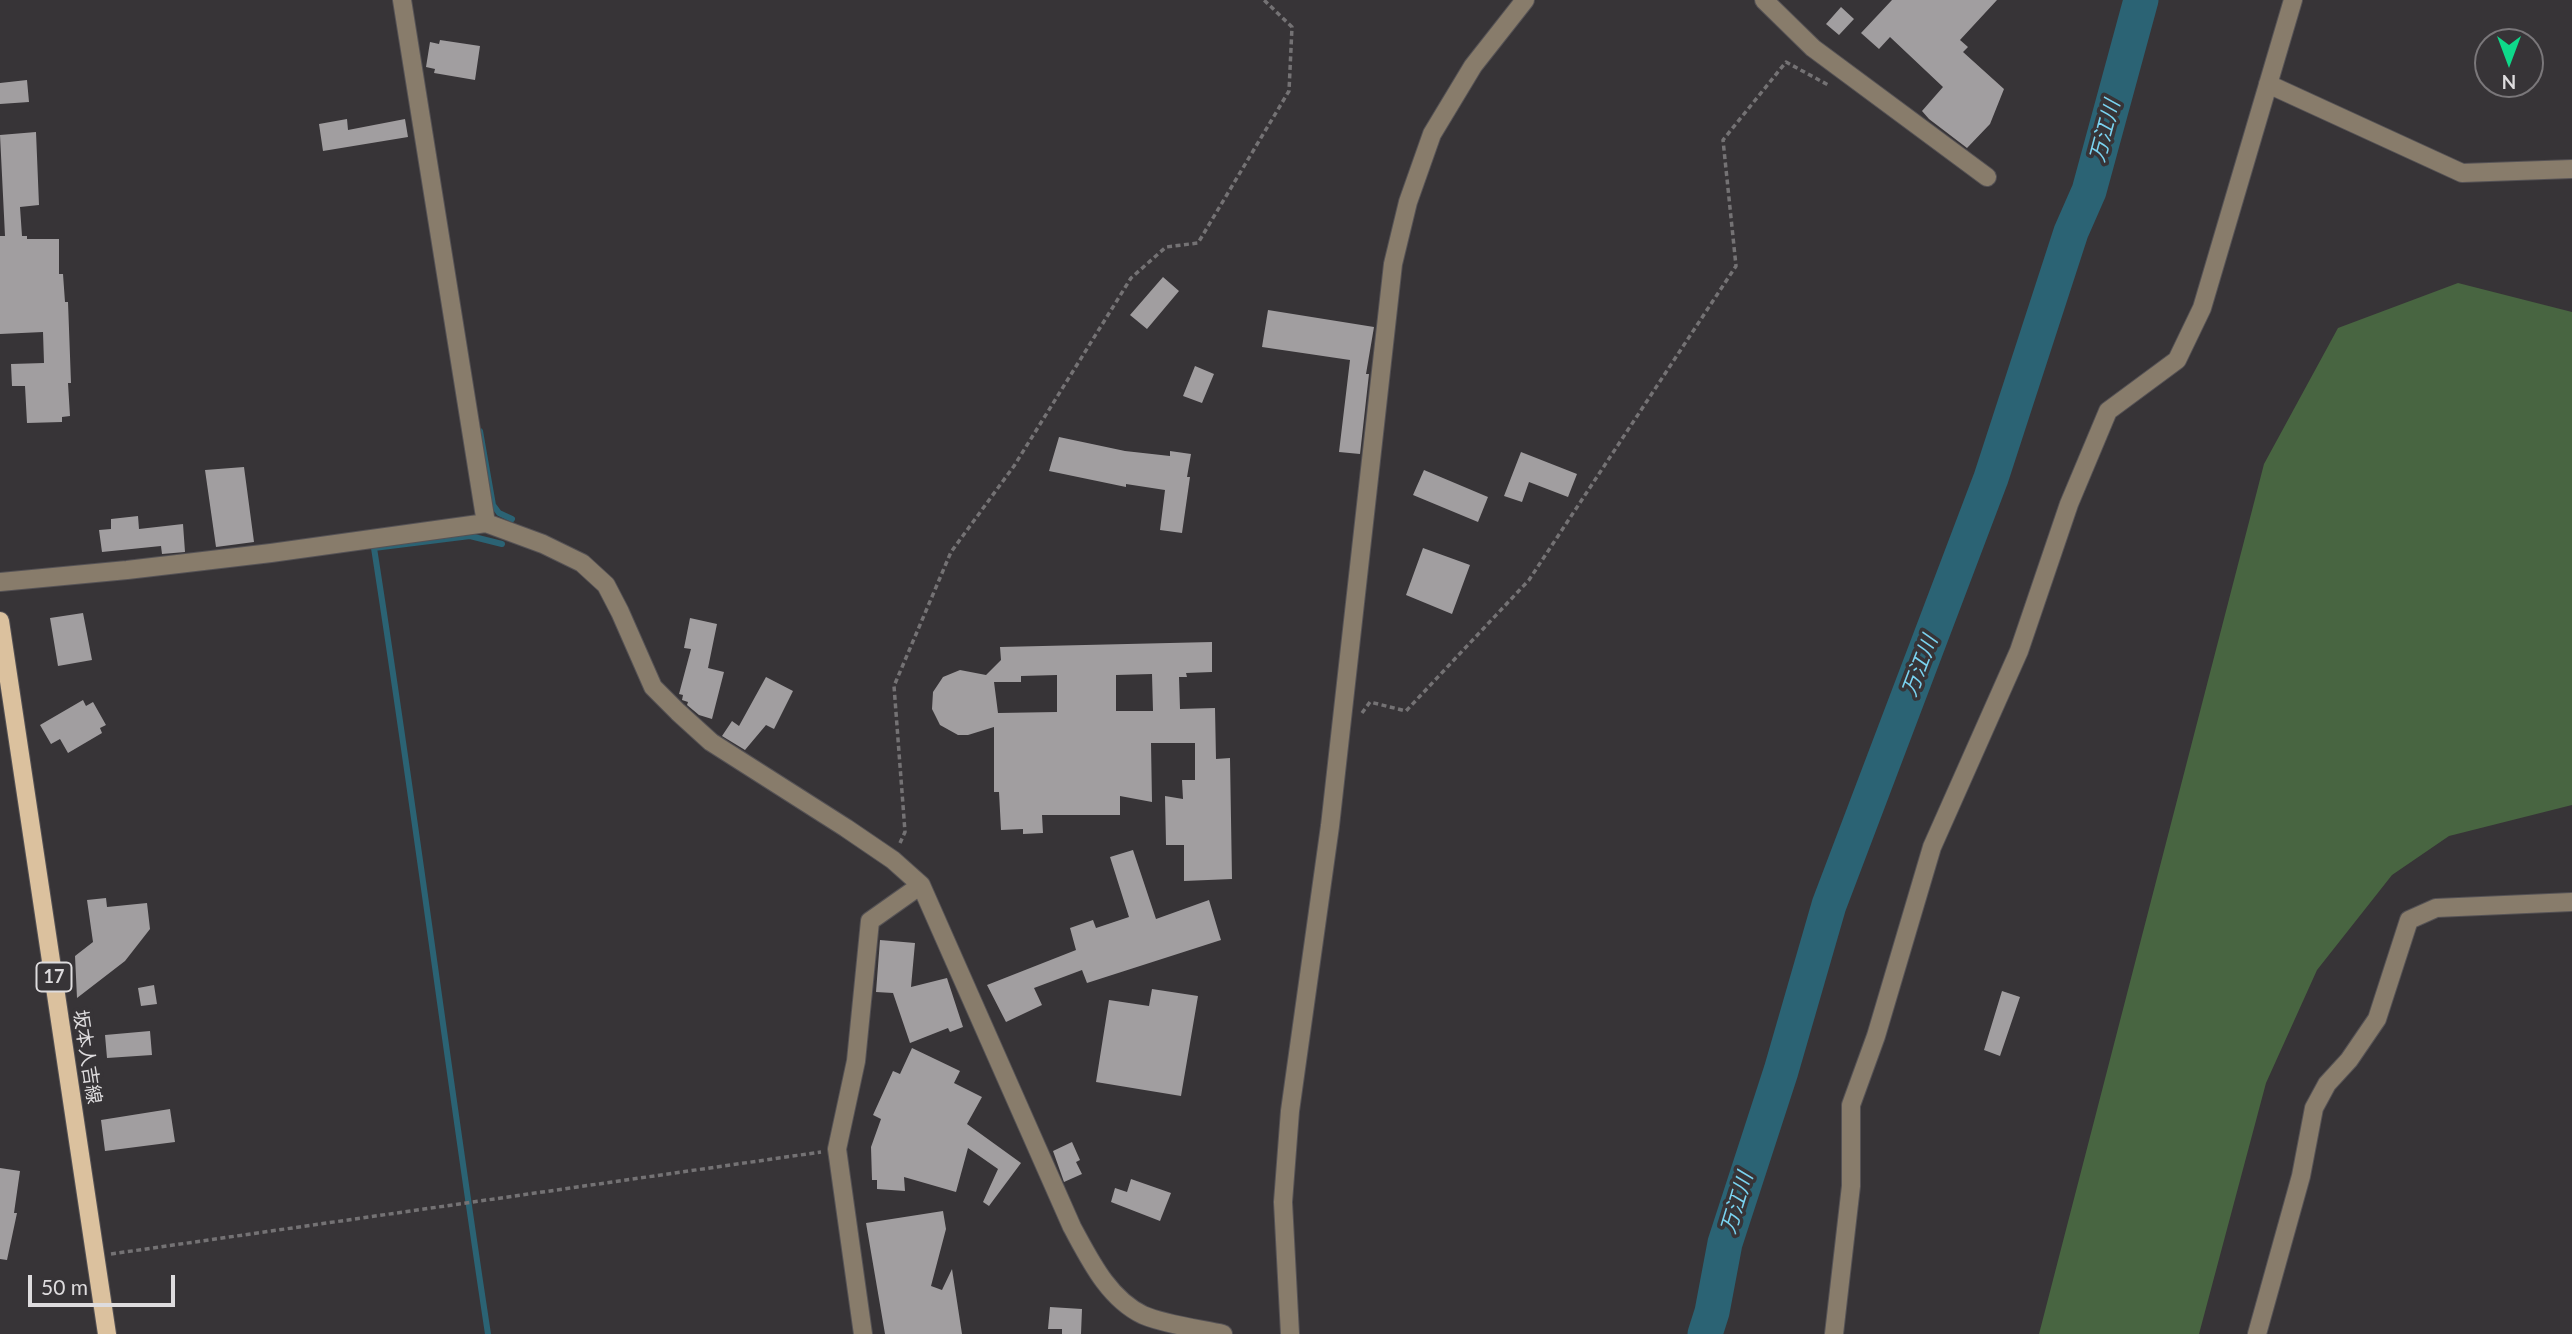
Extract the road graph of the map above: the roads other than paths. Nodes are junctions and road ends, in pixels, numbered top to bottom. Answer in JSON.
{"nodes":[{"id":1,"x":402,"y":0,"type":"edge"},
{"id":2,"x":1525,"y":0,"type":"edge"},
{"id":3,"x":1764,"y":0,"type":"edge"},
{"id":4,"x":2293,"y":0,"type":"edge"},
{"id":5,"x":2267,"y":84,"type":"junction"},
{"id":6,"x":2572,"y":169,"type":"edge"},
{"id":7,"x":1987,"y":177,"type":"dead end"},
{"id":8,"x":485,"y":523,"type":"junction"},
{"id":9,"x":0,"y":582,"type":"edge"},
{"id":10,"x":0,"y":621,"type":"edge"},
{"id":11,"x":920,"y":884,"type":"junction"},
{"id":12,"x":2572,"y":902,"type":"edge"},
{"id":13,"x":107,"y":1334,"type":"edge"},
{"id":14,"x":863,"y":1334,"type":"edge"},
{"id":15,"x":1223,"y":1334,"type":"edge"},
{"id":16,"x":1290,"y":1334,"type":"edge"},
{"id":17,"x":1834,"y":1334,"type":"edge"},
{"id":18,"x":2257,"y":1334,"type":"edge"}],
"edges":[{"from":1,"to":8,"type":"street"},
{"from":2,"to":16,"type":"street"},
{"from":3,"to":7,"type":"street"},
{"from":4,"to":5,"type":"street"},
{"from":5,"to":6,"type":"street"},
{"from":5,"to":17,"type":"street"},
{"from":8,"to":9,"type":"street"},
{"from":8,"to":11,"type":"street"},
{"from":10,"to":13,"type":"main road","name":"坂本人吉線","number":"17"},
{"from":11,"to":14,"type":"street"},
{"from":11,"to":15,"type":"street"},
{"from":12,"to":18,"type":"street"}]}
